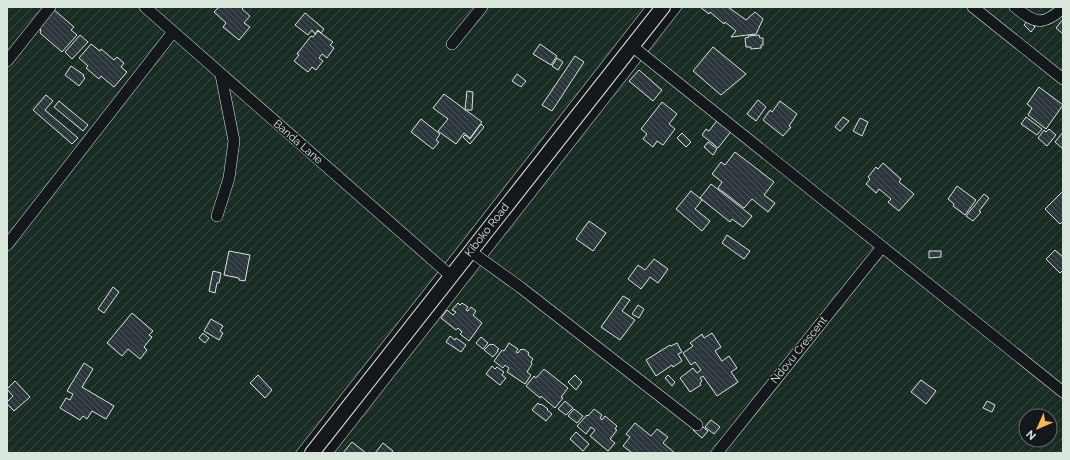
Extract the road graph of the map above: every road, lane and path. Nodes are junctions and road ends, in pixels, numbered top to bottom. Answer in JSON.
{"nodes":[{"id":1,"x":50,"y":7,"type":"edge"},
{"id":2,"x":145,"y":7,"type":"edge"},
{"id":3,"x":482,"y":7,"type":"edge"},
{"id":4,"x":663,"y":7,"type":"edge"},
{"id":5,"x":972,"y":7,"type":"edge"},
{"id":6,"x":1015,"y":7,"type":"edge"},
{"id":7,"x":1063,"y":8,"type":"edge"},
{"id":8,"x":173,"y":32,"type":"junction"},
{"id":9,"x":452,"y":44,"type":"dead end"},
{"id":10,"x":632,"y":46,"type":"junction"},
{"id":11,"x":7,"y":61,"type":"edge"},
{"id":12,"x":221,"y":75,"type":"junction"},
{"id":13,"x":1063,"y":79,"type":"edge"},
{"id":14,"x":217,"y":216,"type":"dead end"},
{"id":15,"x":7,"y":245,"type":"edge"},
{"id":16,"x":882,"y":247,"type":"junction"},
{"id":17,"x":470,"y":251,"type":"junction"},
{"id":18,"x":451,"y":276,"type":"junction"},
{"id":19,"x":1063,"y":392,"type":"edge"},
{"id":20,"x":696,"y":425,"type":"dead end"},
{"id":21,"x":312,"y":453,"type":"edge"},
{"id":22,"x":717,"y":453,"type":"edge"}],
"edges":[{"from":1,"to":11,"type":"street"},
{"from":2,"to":8,"type":"street","name":"Banda Lane"},
{"from":3,"to":9,"type":"street"},
{"from":4,"to":10,"type":"street","name":"Kiboko Road"},
{"from":5,"to":13,"type":"street"},
{"from":6,"to":7,"type":"street"},
{"from":8,"to":12,"type":"street","name":"Banda Lane"},
{"from":8,"to":15,"type":"street"},
{"from":10,"to":16,"type":"street"},
{"from":10,"to":17,"type":"street","name":"Kiboko Road"},
{"from":12,"to":14,"type":"street"},
{"from":12,"to":18,"type":"street","name":"Banda Lane"},
{"from":16,"to":19,"type":"street"},
{"from":16,"to":22,"type":"street","name":"Ndovu Crescent"},
{"from":17,"to":18,"type":"street","name":"Kiboko Road"},
{"from":17,"to":20,"type":"street"},
{"from":18,"to":21,"type":"street","name":"Kiboko Road"}]}
